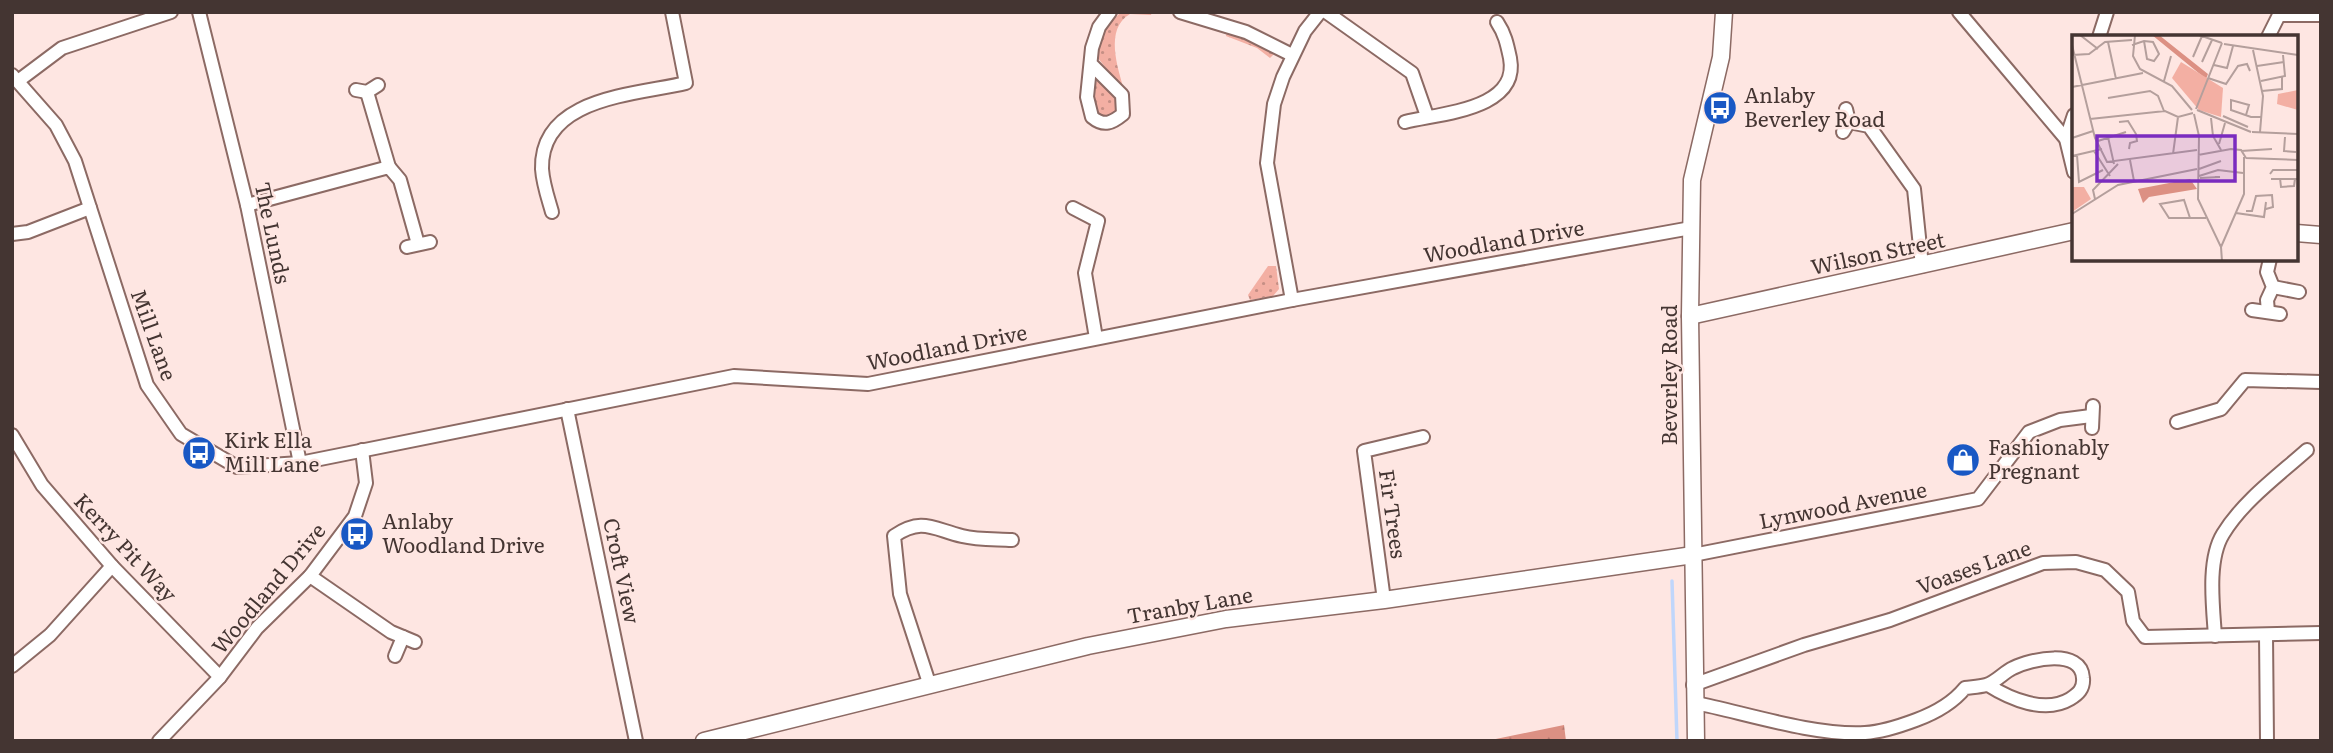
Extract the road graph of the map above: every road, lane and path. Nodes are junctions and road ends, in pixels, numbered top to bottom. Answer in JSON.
{"nodes":[{"id":1,"x":171,"y":12,"type":"edge"},
{"id":2,"x":198,"y":12,"type":"edge"},
{"id":3,"x":672,"y":12,"type":"edge"},
{"id":4,"x":1110,"y":12,"type":"edge"},
{"id":5,"x":1180,"y":12,"type":"edge"},
{"id":6,"x":1320,"y":12,"type":"edge"},
{"id":7,"x":1326,"y":12,"type":"edge"},
{"id":8,"x":1724,"y":12,"type":"edge"},
{"id":9,"x":1959,"y":12,"type":"edge"},
{"id":10,"x":2107,"y":12,"type":"edge"},
{"id":11,"x":2279,"y":13,"type":"edge"},
{"id":12,"x":144,"y":15,"type":"edge"},
{"id":13,"x":2321,"y":15,"type":"edge"},
{"id":14,"x":1497,"y":22,"type":"dead end"},
{"id":15,"x":2100,"y":35,"type":"edge"},
{"id":16,"x":2269,"y":35,"type":"edge"},
{"id":17,"x":1292,"y":55,"type":"junction"},
{"id":18,"x":1092,"y":65,"type":"dead end"},
{"id":19,"x":15,"y":78,"type":"edge"},
{"id":20,"x":367,"y":89,"type":"dead end"},
{"id":21,"x":1846,"y":109,"type":"dead end"},
{"id":22,"x":1427,"y":116,"type":"junction"},
{"id":23,"x":2072,"y":121,"type":"edge"},
{"id":24,"x":1405,"y":122,"type":"dead end"},
{"id":25,"x":2066,"y":139,"type":"junction"},
{"id":26,"x":2072,"y":164,"type":"edge"},
{"id":27,"x":389,"y":167,"type":"junction"},
{"id":28,"x":247,"y":205,"type":"junction"},
{"id":29,"x":90,"y":208,"type":"junction"},
{"id":30,"x":1073,"y":208,"type":"dead end"},
{"id":31,"x":552,"y":212,"type":"dead end"},
{"id":32,"x":1691,"y":228,"type":"junction"},
{"id":33,"x":2072,"y":231,"type":"edge"},
{"id":34,"x":2298,"y":233,"type":"edge"},
{"id":35,"x":12,"y":234,"type":"edge"},
{"id":36,"x":2321,"y":235,"type":"edge"},
{"id":37,"x":418,"y":244,"type":"dead end"},
{"id":38,"x":2270,"y":261,"type":"edge"},
{"id":39,"x":1922,"y":266,"type":"junction"},
{"id":40,"x":2273,"y":287,"type":"junction"},
{"id":41,"x":2299,"y":292,"type":"dead end"},
{"id":42,"x":1292,"y":300,"type":"junction"},
{"id":43,"x":2252,"y":310,"type":"dead end"},
{"id":44,"x":1690,"y":316,"type":"junction"},
{"id":45,"x":1096,"y":338,"type":"junction"},
{"id":46,"x":2321,"y":382,"type":"edge"},
{"id":47,"x":567,"y":409,"type":"junction"},
{"id":48,"x":2092,"y":417,"type":"dead end"},
{"id":49,"x":2178,"y":422,"type":"dead end"},
{"id":50,"x":12,"y":435,"type":"edge"},
{"id":51,"x":1423,"y":437,"type":"dead end"},
{"id":52,"x":362,"y":450,"type":"junction"},
{"id":53,"x":2307,"y":450,"type":"dead end"},
{"id":54,"x":300,"y":463,"type":"junction"},
{"id":55,"x":1012,"y":540,"type":"dead end"},
{"id":56,"x":1693,"y":555,"type":"junction"},
{"id":57,"x":113,"y":566,"type":"junction"},
{"id":58,"x":310,"y":576,"type":"junction"},
{"id":59,"x":1384,"y":600,"type":"junction"},
{"id":60,"x":2321,"y":633,"type":"edge"},
{"id":61,"x":2266,"y":635,"type":"junction"},
{"id":62,"x":2215,"y":636,"type":"junction"},
{"id":63,"x":395,"y":656,"type":"dead end"},
{"id":64,"x":12,"y":666,"type":"edge"},
{"id":65,"x":220,"y":677,"type":"junction"},
{"id":66,"x":1693,"y":685,"type":"junction"},
{"id":67,"x":1988,"y":685,"type":"junction"},
{"id":68,"x":930,"y":686,"type":"junction"},
{"id":69,"x":1696,"y":703,"type":"junction"},
{"id":70,"x":159,"y":741,"type":"edge"},
{"id":71,"x":636,"y":741,"type":"edge"},
{"id":72,"x":704,"y":741,"type":"edge"},
{"id":73,"x":1696,"y":741,"type":"edge"},
{"id":74,"x":2267,"y":741,"type":"edge"}],
"edges":[{"from":1,"to":12,"type":"street"},
{"from":2,"to":28,"type":"street","name":"The Lunds"},
{"from":3,"to":31,"type":"street"},
{"from":4,"to":18,"type":"street"},
{"from":5,"to":17,"type":"street"},
{"from":6,"to":17,"type":"street"},
{"from":7,"to":22,"type":"street"},
{"from":8,"to":32,"type":"main road","name":"Beverley Road"},
{"from":9,"to":25,"type":"street"},
{"from":10,"to":15,"type":"street"},
{"from":11,"to":13,"type":"street"},
{"from":11,"to":16,"type":"street"},
{"from":12,"to":19,"type":"street"},
{"from":14,"to":22,"type":"street"},
{"from":17,"to":42,"type":"street"},
{"from":19,"to":29,"type":"street","name":"Mill Lane"},
{"from":20,"to":27,"type":"street"},
{"from":21,"to":39,"type":"street"},
{"from":22,"to":24,"type":"street"},
{"from":23,"to":25,"type":"street"},
{"from":25,"to":26,"type":"street"},
{"from":27,"to":28,"type":"street"},
{"from":27,"to":37,"type":"street"},
{"from":28,"to":54,"type":"street","name":"The Lunds"},
{"from":29,"to":35,"type":"street"},
{"from":29,"to":54,"type":"street","name":"Mill Lane"},
{"from":30,"to":45,"type":"street"},
{"from":32,"to":42,"type":"street","name":"Woodland Drive"},
{"from":32,"to":44,"type":"main road","name":"Beverley Road"},
{"from":33,"to":39,"type":"main road","name":"Wilson Street"},
{"from":34,"to":36,"type":"main road"},
{"from":38,"to":40,"type":"street"},
{"from":39,"to":44,"type":"main road","name":"Wilson Street"},
{"from":40,"to":41,"type":"street"},
{"from":40,"to":43,"type":"street"},
{"from":42,"to":45,"type":"street","name":"Woodland Drive"},
{"from":44,"to":56,"type":"main road","name":"Beverley Road"},
{"from":45,"to":47,"type":"street","name":"Woodland Drive"},
{"from":46,"to":49,"type":"street"},
{"from":47,"to":52,"type":"street","name":"Woodland Drive"},
{"from":47,"to":71,"type":"street","name":"Croft View"},
{"from":48,"to":56,"type":"street","name":"Lynwood Avenue"},
{"from":50,"to":57,"type":"street","name":"Kerry Pit Way"},
{"from":51,"to":59,"type":"street","name":"Fir Trees"},
{"from":52,"to":54,"type":"street","name":"Mill Lane"},
{"from":52,"to":58,"type":"street","name":"Woodland Drive"},
{"from":53,"to":62,"type":"street"},
{"from":55,"to":68,"type":"street"},
{"from":56,"to":59,"type":"main road","name":"Tranby Lane"},
{"from":56,"to":66,"type":"main road","name":"Beverley Road"},
{"from":57,"to":64,"type":"street"},
{"from":57,"to":65,"type":"street","name":"Kerry Pit Way"},
{"from":58,"to":63,"type":"street"},
{"from":58,"to":65,"type":"street","name":"Woodland Drive"},
{"from":59,"to":68,"type":"main road","name":"Tranby Lane"},
{"from":60,"to":61,"type":"street","name":"Voases Lane"},
{"from":61,"to":62,"type":"street","name":"Voases Lane"},
{"from":61,"to":74,"type":"street"},
{"from":62,"to":66,"type":"street","name":"Voases Lane"},
{"from":65,"to":70,"type":"street","name":"Woodland Drive"},
{"from":66,"to":69,"type":"main road","name":"Beverley Road"},
{"from":67,"to":67,"type":"street"},
{"from":67,"to":69,"type":"street"},
{"from":68,"to":72,"type":"main road","name":"Tranby Lane"},
{"from":69,"to":73,"type":"main road","name":"Beverley Road"}]}
